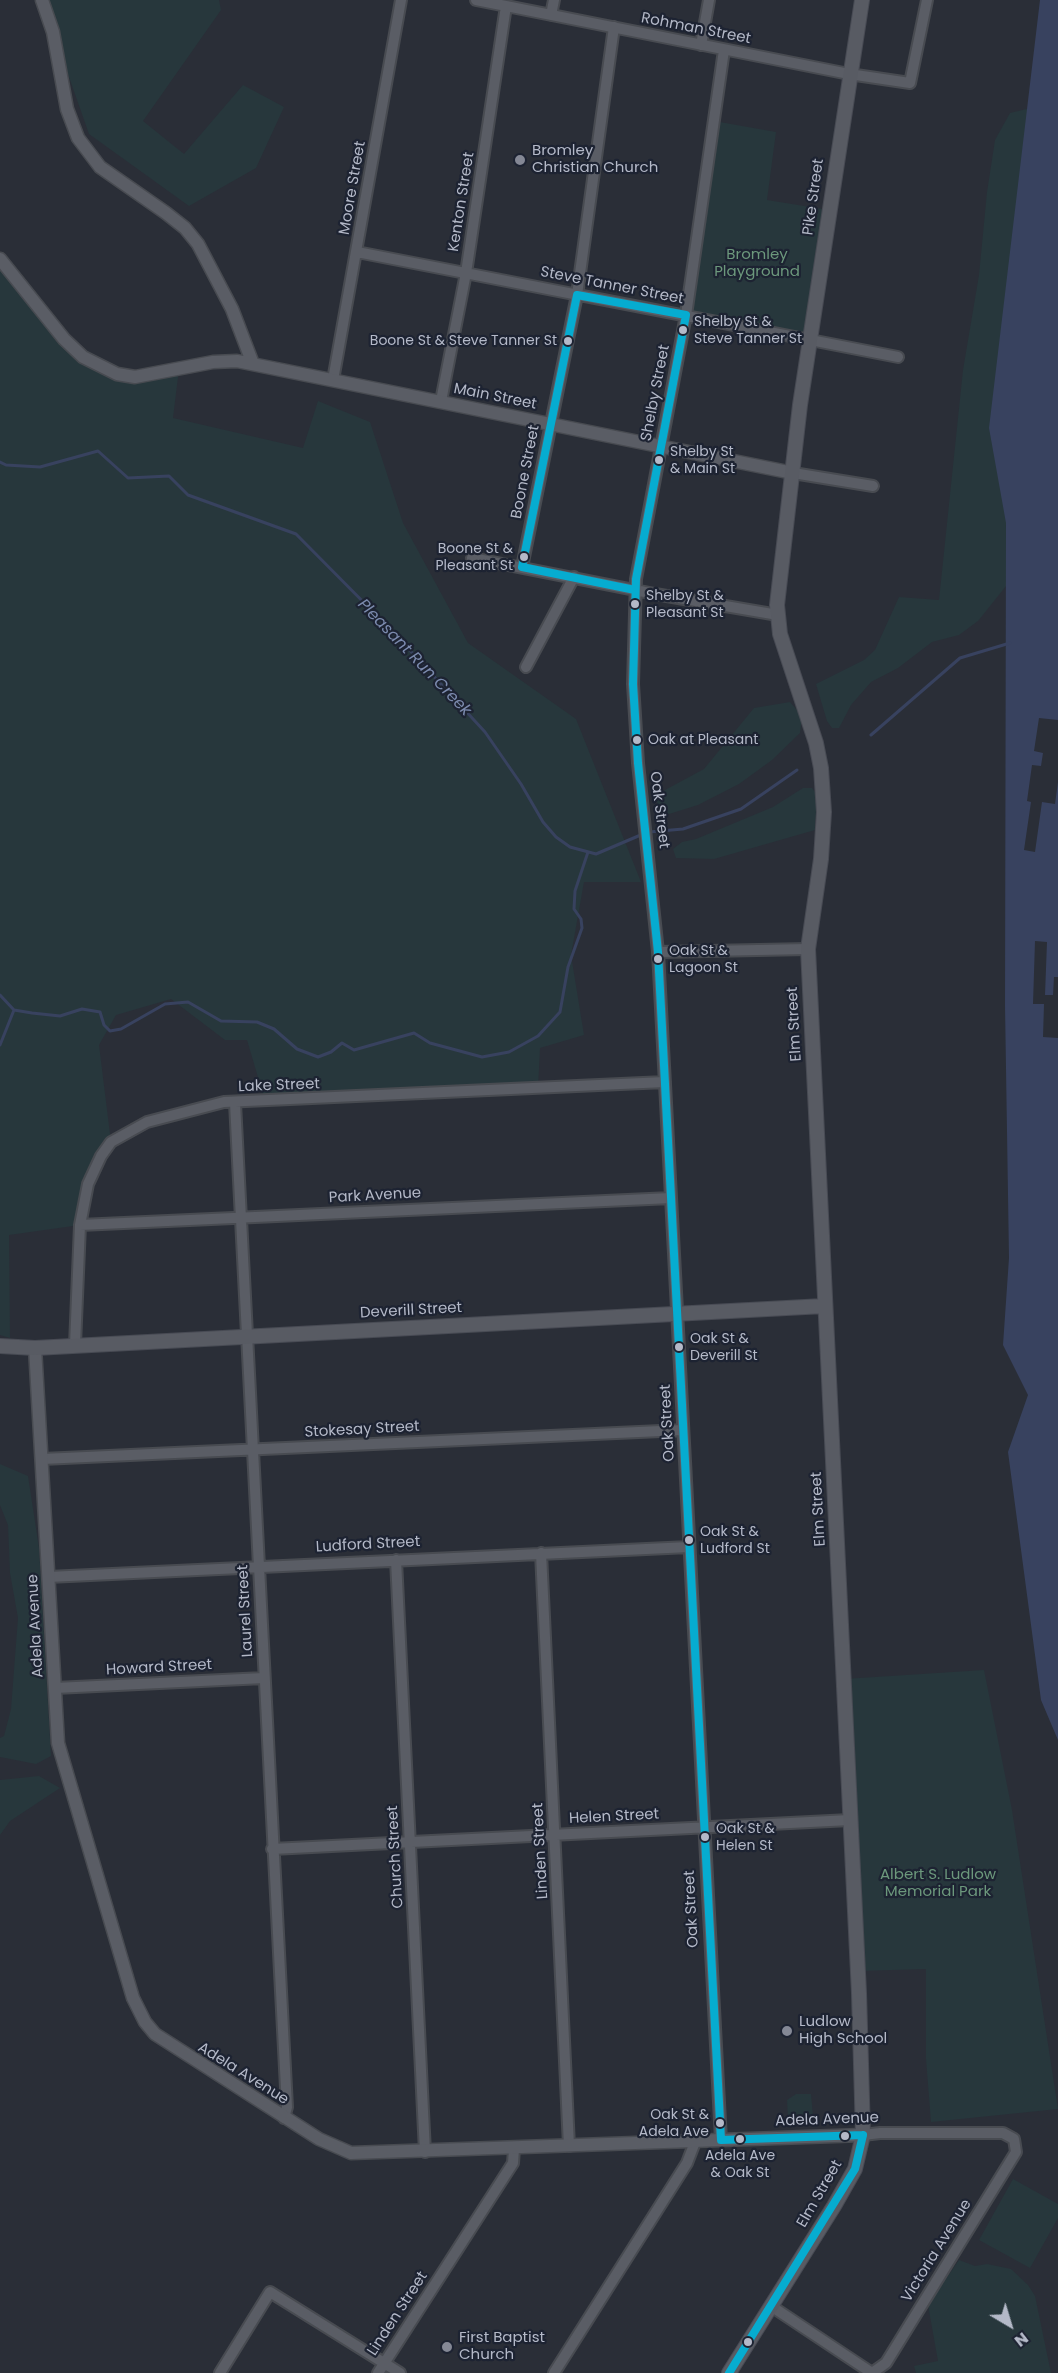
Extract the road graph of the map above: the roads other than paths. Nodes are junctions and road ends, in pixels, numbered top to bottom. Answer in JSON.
{"nodes":[{"id":1,"x":42,"y":0,"type":"edge"},
{"id":2,"x":401,"y":0,"type":"edge"},
{"id":3,"x":476,"y":0,"type":"edge"},
{"id":4,"x":554,"y":0,"type":"edge"},
{"id":5,"x":709,"y":0,"type":"edge"},
{"id":6,"x":862,"y":0,"type":"edge"},
{"id":7,"x":927,"y":0,"type":"edge"},
{"id":8,"x":506,"y":6,"type":"junction"},
{"id":9,"x":551,"y":15,"type":"junction"},
{"id":10,"x":614,"y":27,"type":"junction"},
{"id":11,"x":700,"y":45,"type":"junction"},
{"id":12,"x":724,"y":50,"type":"junction"},
{"id":13,"x":849,"y":74,"type":"junction"},
{"id":14,"x":357,"y":252,"type":"junction"},
{"id":15,"x":0,"y":259,"type":"edge"},
{"id":16,"x":466,"y":273,"type":"junction"},
{"id":17,"x":577,"y":295,"type":"junction"},
{"id":18,"x":686,"y":315,"type":"junction"},
{"id":19,"x":810,"y":340,"type":"junction"},
{"id":20,"x":898,"y":357,"type":"dead end"},
{"id":21,"x":252,"y":364,"type":"junction"},
{"id":22,"x":333,"y":380,"type":"junction"},
{"id":23,"x":441,"y":401,"type":"junction"},
{"id":24,"x":551,"y":424,"type":"junction"},
{"id":25,"x":661,"y":446,"type":"junction"},
{"id":26,"x":793,"y":472,"type":"junction"},
{"id":27,"x":873,"y":486,"type":"dead end"},
{"id":28,"x":472,"y":558,"type":"dead end"},
{"id":29,"x":522,"y":567,"type":"junction"},
{"id":30,"x":573,"y":577,"type":"junction"},
{"id":31,"x":635,"y":590,"type":"junction"},
{"id":32,"x":778,"y":615,"type":"junction"},
{"id":33,"x":526,"y":667,"type":"dead end"},
{"id":34,"x":634,"y":706,"type":"joint"},
{"id":35,"x":808,"y":949,"type":"junction"},
{"id":36,"x":658,"y":952,"type":"junction"},
{"id":37,"x":665,"y":1082,"type":"junction"},
{"id":38,"x":235,"y":1102,"type":"junction"},
{"id":39,"x":671,"y":1198,"type":"junction"},
{"id":40,"x":241,"y":1217,"type":"junction"},
{"id":41,"x":80,"y":1225,"type":"junction"},
{"id":42,"x":824,"y":1306,"type":"junction"},
{"id":43,"x":677,"y":1315,"type":"junction"},
{"id":44,"x":247,"y":1335,"type":"junction"},
{"id":45,"x":75,"y":1345,"type":"junction"},
{"id":46,"x":0,"y":1346,"type":"edge"},
{"id":47,"x":35,"y":1348,"type":"junction"},
{"id":48,"x":683,"y":1430,"type":"junction"},
{"id":49,"x":253,"y":1450,"type":"junction"},
{"id":50,"x":42,"y":1459,"type":"junction"},
{"id":51,"x":689,"y":1547,"type":"junction"},
{"id":52,"x":541,"y":1553,"type":"junction"},
{"id":53,"x":396,"y":1560,"type":"junction"},
{"id":54,"x":259,"y":1566,"type":"junction"},
{"id":55,"x":48,"y":1577,"type":"junction"},
{"id":56,"x":264,"y":1678,"type":"junction"},
{"id":57,"x":55,"y":1688,"type":"junction"},
{"id":58,"x":850,"y":1820,"type":"junction"},
{"id":59,"x":703,"y":1828,"type":"junction"},
{"id":60,"x":555,"y":1835,"type":"junction"},
{"id":61,"x":410,"y":1842,"type":"junction"},
{"id":62,"x":272,"y":1849,"type":"junction"},
{"id":63,"x":284,"y":2118,"type":"junction"},
{"id":64,"x":863,"y":2135,"type":"junction"},
{"id":65,"x":1014,"y":2139,"type":"joint"},
{"id":66,"x":721,"y":2140,"type":"junction"},
{"id":67,"x":695,"y":2142,"type":"junction"},
{"id":68,"x":570,"y":2146,"type":"junction"},
{"id":69,"x":514,"y":2149,"type":"junction"},
{"id":70,"x":425,"y":2152,"type":"junction"},
{"id":71,"x":771,"y":2306,"type":"junction"},
{"id":72,"x":384,"y":2363,"type":"junction"},
{"id":73,"x":220,"y":2373,"type":"edge"},
{"id":74,"x":378,"y":2373,"type":"edge"},
{"id":75,"x":400,"y":2373,"type":"edge"},
{"id":76,"x":554,"y":2373,"type":"edge"},
{"id":77,"x":729,"y":2373,"type":"edge"},
{"id":78,"x":872,"y":2373,"type":"edge"}],
"edges":[{"from":1,"to":21,"type":"street"},
{"from":2,"to":14,"type":"street","name":"Moore Street"},
{"from":3,"to":8,"type":"street","name":"Rohman Street"},
{"from":4,"to":9,"type":"street"},
{"from":5,"to":11,"type":"street"},
{"from":6,"to":13,"type":"main road","name":"Pike Street"},
{"from":7,"to":13,"type":"street","name":"Rohman Street"},
{"from":8,"to":9,"type":"street","name":"Rohman Street"},
{"from":8,"to":16,"type":"street","name":"Kenton Street"},
{"from":9,"to":10,"type":"street","name":"Rohman Street"},
{"from":10,"to":11,"type":"street","name":"Rohman Street"},
{"from":10,"to":17,"type":"street","name":"Boone Street"},
{"from":11,"to":12,"type":"street","name":"Rohman Street"},
{"from":12,"to":13,"type":"street","name":"Rohman Street"},
{"from":12,"to":18,"type":"street","name":"Shelby Street"},
{"from":13,"to":19,"type":"main road","name":"Pike Street"},
{"from":14,"to":16,"type":"street","name":"Steve Tanner Street"},
{"from":14,"to":22,"type":"street","name":"Moore Street"},
{"from":15,"to":21,"type":"street","name":"Main Street"},
{"from":16,"to":17,"type":"street","name":"Steve Tanner Street"},
{"from":16,"to":23,"type":"street","name":"Kenton Street"},
{"from":17,"to":18,"type":"street","name":"Steve Tanner Street"},
{"from":17,"to":24,"type":"street","name":"Boone Street"},
{"from":18,"to":19,"type":"street","name":"Steve Tanner Street"},
{"from":18,"to":25,"type":"street","name":"Shelby Street"},
{"from":19,"to":20,"type":"street","name":"Steve Tanner Street"},
{"from":19,"to":26,"type":"main road","name":"Pike Street"},
{"from":21,"to":22,"type":"street","name":"Main Street"},
{"from":22,"to":23,"type":"street","name":"Main Street"},
{"from":23,"to":24,"type":"street","name":"Main Street"},
{"from":24,"to":25,"type":"street","name":"Main Street"},
{"from":24,"to":29,"type":"street","name":"Boone Street"},
{"from":25,"to":26,"type":"street","name":"Main Street"},
{"from":25,"to":31,"type":"street","name":"Shelby Street"},
{"from":26,"to":27,"type":"street","name":"Main Street"},
{"from":26,"to":32,"type":"main road","name":"Pike Street"},
{"from":28,"to":29,"type":"street"},
{"from":29,"to":30,"type":"street"},
{"from":30,"to":31,"type":"street"},
{"from":30,"to":33,"type":"street"},
{"from":31,"to":32,"type":"street"},
{"from":31,"to":34,"type":"street","name":"Shelby Street"},
{"from":32,"to":35,"type":"main road","name":"Elm Street"},
{"from":34,"to":36,"type":"street","name":"Oak Street"},
{"from":35,"to":36,"type":"street"},
{"from":35,"to":42,"type":"main road","name":"Elm Street"},
{"from":36,"to":37,"type":"street","name":"Oak Street"},
{"from":37,"to":38,"type":"street","name":"Lake Street"},
{"from":37,"to":39,"type":"street","name":"Oak Street"},
{"from":38,"to":40,"type":"street","name":"Laurel Street"},
{"from":38,"to":41,"type":"street","name":"Lake Street"},
{"from":39,"to":40,"type":"street","name":"Park Avenue"},
{"from":39,"to":43,"type":"street","name":"Oak Street"},
{"from":40,"to":41,"type":"street","name":"Park Avenue"},
{"from":40,"to":44,"type":"street","name":"Laurel Street"},
{"from":41,"to":45,"type":"street","name":"Lake Street"},
{"from":42,"to":43,"type":"main road","name":"Deverill Street"},
{"from":42,"to":58,"type":"main road","name":"Elm Street"},
{"from":43,"to":44,"type":"main road","name":"Deverill Street"},
{"from":43,"to":48,"type":"street","name":"Oak Street"},
{"from":44,"to":45,"type":"main road","name":"Deverill Street"},
{"from":44,"to":49,"type":"street","name":"Laurel Street"},
{"from":45,"to":47,"type":"main road","name":"Deverill Street"},
{"from":46,"to":47,"type":"main road","name":"Deverill Street"},
{"from":47,"to":50,"type":"street","name":"Adela Avenue"},
{"from":48,"to":49,"type":"street","name":"Stokesay Street"},
{"from":48,"to":51,"type":"street","name":"Oak Street"},
{"from":49,"to":50,"type":"street","name":"Stokesay Street"},
{"from":49,"to":54,"type":"street","name":"Laurel Street"},
{"from":50,"to":55,"type":"street","name":"Adela Avenue"},
{"from":51,"to":52,"type":"street","name":"Ludford Street"},
{"from":51,"to":59,"type":"street","name":"Oak Street"},
{"from":52,"to":53,"type":"street","name":"Ludford Street"},
{"from":52,"to":60,"type":"street","name":"Linden Street"},
{"from":53,"to":54,"type":"street","name":"Ludford Street"},
{"from":53,"to":61,"type":"street","name":"Church Street"},
{"from":54,"to":55,"type":"street","name":"Ludford Street"},
{"from":54,"to":56,"type":"street","name":"Laurel Street"},
{"from":55,"to":57,"type":"street","name":"Adela Avenue"},
{"from":56,"to":57,"type":"street","name":"Howard Street"},
{"from":56,"to":62,"type":"street","name":"Laurel Street"},
{"from":57,"to":63,"type":"street","name":"Adela Avenue"},
{"from":58,"to":59,"type":"street","name":"Helen Street"},
{"from":58,"to":64,"type":"main road","name":"Elm Street"},
{"from":59,"to":60,"type":"street","name":"Helen Street"},
{"from":59,"to":66,"type":"street","name":"Oak Street"},
{"from":60,"to":61,"type":"street","name":"Helen Street"},
{"from":60,"to":68,"type":"street","name":"Linden Street"},
{"from":61,"to":62,"type":"street","name":"Helen Street"},
{"from":61,"to":70,"type":"street","name":"Church Street"},
{"from":62,"to":63,"type":"street","name":"Laurel Street"},
{"from":63,"to":70,"type":"street","name":"Adela Avenue"},
{"from":64,"to":65,"type":"street","name":"Adela Avenue"},
{"from":64,"to":66,"type":"street","name":"Adela Avenue"},
{"from":64,"to":71,"type":"main road","name":"Elm Street"},
{"from":65,"to":78,"type":"street","name":"Victoria Avenue"},
{"from":66,"to":67,"type":"street","name":"Adela Avenue"},
{"from":67,"to":68,"type":"street","name":"Adela Avenue"},
{"from":67,"to":76,"type":"street"},
{"from":68,"to":69,"type":"street","name":"Adela Avenue"},
{"from":69,"to":70,"type":"street","name":"Adela Avenue"},
{"from":69,"to":72,"type":"street","name":"Linden Street"},
{"from":71,"to":77,"type":"main road","name":"Elm Street"},
{"from":71,"to":78,"type":"street"},
{"from":72,"to":73,"type":"street"},
{"from":72,"to":74,"type":"street","name":"Linden Street"},
{"from":72,"to":75,"type":"street"}]}
